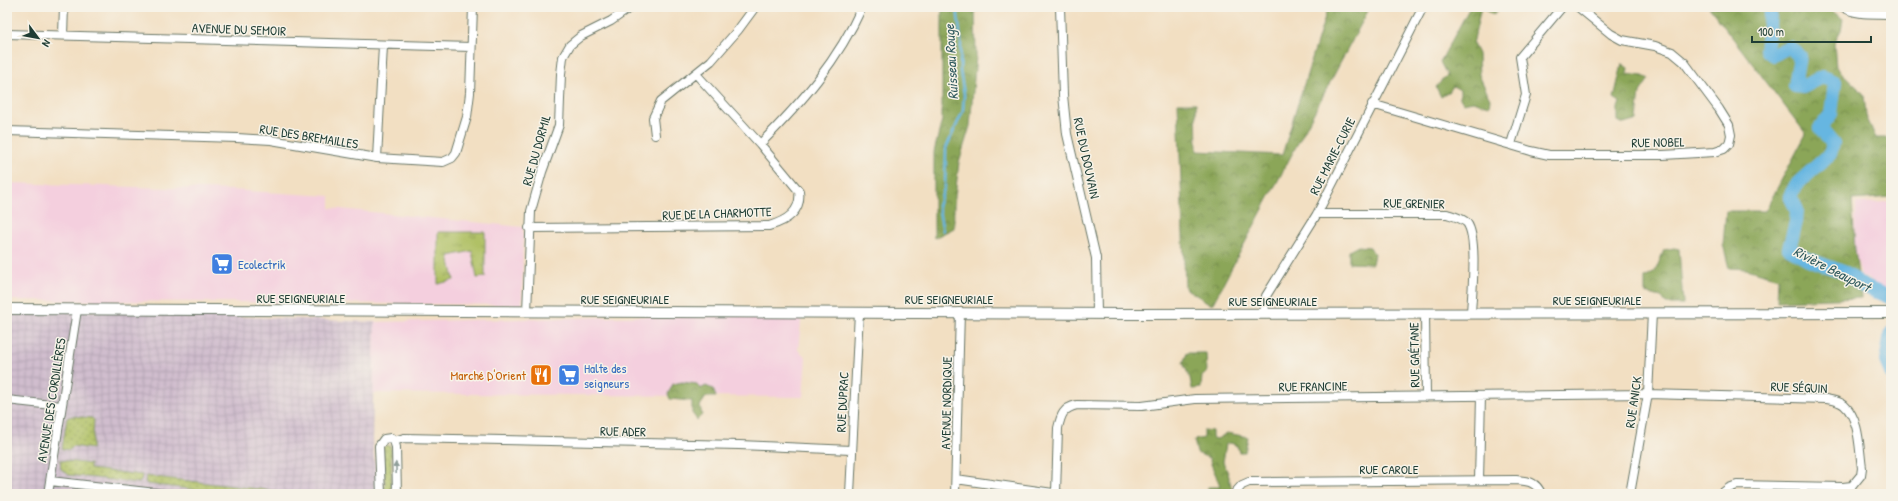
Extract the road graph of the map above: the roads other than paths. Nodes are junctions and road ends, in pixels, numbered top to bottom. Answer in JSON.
{"nodes":[{"id":1,"x":64,"y":7,"type":"edge"},
{"id":2,"x":473,"y":7,"type":"edge"},
{"id":3,"x":631,"y":7,"type":"edge"},
{"id":4,"x":755,"y":7,"type":"edge"},
{"id":5,"x":862,"y":7,"type":"edge"},
{"id":6,"x":1060,"y":7,"type":"edge"},
{"id":7,"x":1423,"y":7,"type":"edge"},
{"id":8,"x":1562,"y":7,"type":"edge"},
{"id":9,"x":1578,"y":7,"type":"edge"},
{"id":10,"x":1843,"y":7,"type":"edge"},
{"id":11,"x":1891,"y":14,"type":"edge"},
{"id":12,"x":7,"y":34,"type":"edge"},
{"id":13,"x":63,"y":35,"type":"junction"},
{"id":14,"x":383,"y":46,"type":"junction"},
{"id":15,"x":471,"y":48,"type":"junction"},
{"id":16,"x":696,"y":74,"type":"junction"},
{"id":17,"x":1372,"y":104,"type":"junction"},
{"id":18,"x":7,"y":132,"type":"edge"},
{"id":19,"x":654,"y":135,"type":"dead end"},
{"id":20,"x":760,"y":144,"type":"junction"},
{"id":21,"x":1511,"y":144,"type":"junction"},
{"id":22,"x":377,"y":158,"type":"junction"},
{"id":23,"x":1317,"y":214,"type":"junction"},
{"id":24,"x":529,"y":228,"type":"junction"},
{"id":25,"x":7,"y":309,"type":"edge"},
{"id":26,"x":77,"y":310,"type":"junction"},
{"id":27,"x":527,"y":312,"type":"junction"},
{"id":28,"x":859,"y":312,"type":"junction"},
{"id":29,"x":960,"y":312,"type":"junction"},
{"id":30,"x":1425,"y":313,"type":"junction"},
{"id":31,"x":1472,"y":313,"type":"junction"},
{"id":32,"x":1652,"y":313,"type":"junction"},
{"id":33,"x":1891,"y":313,"type":"edge"},
{"id":34,"x":1097,"y":314,"type":"junction"},
{"id":35,"x":1264,"y":314,"type":"junction"},
{"id":36,"x":1648,"y":394,"type":"junction"},
{"id":37,"x":1480,"y":396,"type":"junction"},
{"id":38,"x":1426,"y":397,"type":"junction"},
{"id":39,"x":7,"y":400,"type":"edge"},
{"id":40,"x":61,"y":406,"type":"junction"},
{"id":41,"x":394,"y":441,"type":"junction"},
{"id":42,"x":852,"y":450,"type":"junction"},
{"id":43,"x":956,"y":479,"type":"junction"},
{"id":44,"x":1479,"y":480,"type":"junction"},
{"id":45,"x":50,"y":481,"type":"junction"},
{"id":46,"x":48,"y":494,"type":"edge"},
{"id":47,"x":165,"y":494,"type":"edge"},
{"id":48,"x":381,"y":494,"type":"edge"},
{"id":49,"x":397,"y":494,"type":"edge"},
{"id":50,"x":850,"y":494,"type":"edge"},
{"id":51,"x":955,"y":494,"type":"edge"},
{"id":52,"x":1058,"y":494,"type":"edge"},
{"id":53,"x":1234,"y":494,"type":"edge"},
{"id":54,"x":1541,"y":494,"type":"edge"},
{"id":55,"x":1630,"y":494,"type":"edge"},
{"id":56,"x":1720,"y":494,"type":"edge"}],
"edges":[{"from":1,"to":13,"type":"street"},
{"from":2,"to":15,"type":"street","name":"RUE DES BREMAILLES"},
{"from":3,"to":24,"type":"street","name":"RUE DU DORMIL"},
{"from":4,"to":16,"type":"street"},
{"from":5,"to":20,"type":"street"},
{"from":6,"to":34,"type":"street","name":"RUE DU DOUVAIN"},
{"from":7,"to":17,"type":"street","name":"RUE MARIE-CURIE"},
{"from":8,"to":21,"type":"street"},
{"from":9,"to":21,"type":"street","name":"RUE NOBEL"},
{"from":10,"to":11,"type":"street"},
{"from":12,"to":13,"type":"street","name":"AVENUE DU SEMOIR"},
{"from":13,"to":14,"type":"street","name":"AVENUE DU SEMOIR"},
{"from":14,"to":15,"type":"street","name":"AVENUE DU SEMOIR"},
{"from":14,"to":22,"type":"street"},
{"from":15,"to":22,"type":"street","name":"RUE DES BREMAILLES"},
{"from":16,"to":19,"type":"street"},
{"from":16,"to":20,"type":"street","name":"RUE DE LA CHARMOTTE"},
{"from":17,"to":21,"type":"street","name":"RUE NOBEL"},
{"from":17,"to":23,"type":"street","name":"RUE MARIE-CURIE"},
{"from":18,"to":22,"type":"street","name":"RUE DES BREMAILLES"},
{"from":20,"to":24,"type":"street","name":"RUE DE LA CHARMOTTE"},
{"from":23,"to":31,"type":"street","name":"RUE GRENIER"},
{"from":23,"to":35,"type":"street","name":"RUE MARIE-CURIE"},
{"from":24,"to":27,"type":"street","name":"RUE DU DORMIL"},
{"from":25,"to":26,"type":"street","name":"RUE SEIGNEURIALE"},
{"from":26,"to":27,"type":"street","name":"RUE SEIGNEURIALE"},
{"from":26,"to":40,"type":"street","name":"AVENUE DES CORDILLÈRES"},
{"from":27,"to":28,"type":"street","name":"RUE SEIGNEURIALE"},
{"from":28,"to":29,"type":"street","name":"RUE SEIGNEURIALE"},
{"from":28,"to":42,"type":"street","name":"RUE DUPRAC"},
{"from":29,"to":34,"type":"street","name":"RUE SEIGNEURIALE"},
{"from":29,"to":43,"type":"street","name":"AVENUE NORDIQUE"},
{"from":30,"to":31,"type":"street","name":"RUE SEIGNEURIALE"},
{"from":30,"to":35,"type":"street","name":"RUE SEIGNEURIALE"},
{"from":30,"to":38,"type":"street","name":"RUE GAÉTANE"},
{"from":31,"to":32,"type":"street","name":"RUE SEIGNEURIALE"},
{"from":32,"to":33,"type":"street","name":"RUE SEIGNEURIALE"},
{"from":32,"to":36,"type":"street","name":"RUE ANICK"},
{"from":34,"to":35,"type":"street","name":"RUE SEIGNEURIALE"},
{"from":36,"to":37,"type":"street","name":"RUE FRANCINE"},
{"from":36,"to":55,"type":"street","name":"RUE ANICK"},
{"from":36,"to":56,"type":"street","name":"RUE SÉGUIN"},
{"from":37,"to":38,"type":"street","name":"RUE FRANCINE"},
{"from":37,"to":44,"type":"street"},
{"from":38,"to":52,"type":"street","name":"RUE FRANCINE"},
{"from":39,"to":40,"type":"street"},
{"from":40,"to":45,"type":"street","name":"AVENUE DES CORDILLÈRES"},
{"from":41,"to":42,"type":"street","name":"RUE ADER"},
{"from":41,"to":48,"type":"street","name":"RUE ADER"},
{"from":49,"to":41,"type":"street","one_way":true},
{"from":42,"to":50,"type":"street","name":"RUE DUPRAC"},
{"from":43,"to":51,"type":"street","name":"AVENUE NORDIQUE"},
{"from":43,"to":52,"type":"street"},
{"from":44,"to":53,"type":"street","name":"RUE CAROLE"},
{"from":44,"to":54,"type":"street","name":"RUE CAROLE"},
{"from":45,"to":46,"type":"street","name":"AVENUE DES CORDILLÈRES"},
{"from":45,"to":47,"type":"street"}]}
